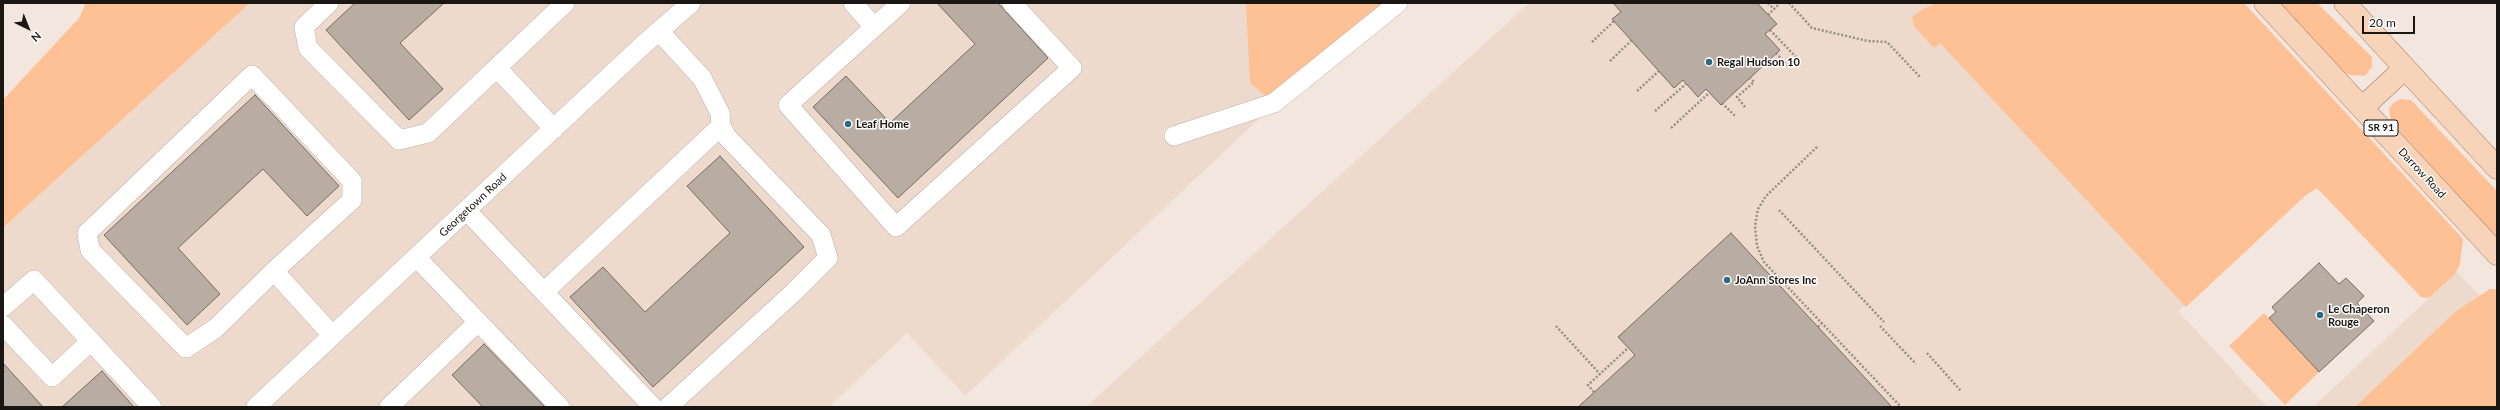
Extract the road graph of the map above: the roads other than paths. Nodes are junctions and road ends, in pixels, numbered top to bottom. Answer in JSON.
{"nodes":[{"id":1,"x":329,"y":3,"type":"edge"},
{"id":2,"x":565,"y":3,"type":"edge"},
{"id":3,"x":691,"y":3,"type":"edge"},
{"id":4,"x":853,"y":3,"type":"edge"},
{"id":5,"x":900,"y":3,"type":"edge"},
{"id":6,"x":1012,"y":3,"type":"edge"},
{"id":7,"x":1398,"y":3,"type":"edge"},
{"id":8,"x":2265,"y":3,"type":"edge"},
{"id":9,"x":2345,"y":3,"type":"edge"},
{"id":10,"x":874,"y":27,"type":"junction"},
{"id":11,"x":659,"y":31,"type":"junction"},
{"id":12,"x":497,"y":68,"type":"junction"},
{"id":13,"x":2405,"y":68,"type":"junction"},
{"id":14,"x":2362,"y":108,"type":"junction"},
{"id":15,"x":722,"y":126,"type":"junction"},
{"id":16,"x":554,"y":129,"type":"junction"},
{"id":17,"x":1174,"y":136,"type":"dead end"},
{"id":18,"x":2497,"y":168,"type":"edge"},
{"id":19,"x":467,"y":210,"type":"junction"},
{"id":20,"x":2497,"y":254,"type":"edge"},
{"id":21,"x":416,"y":257,"type":"junction"},
{"id":22,"x":274,"y":271,"type":"junction"},
{"id":23,"x":544,"y":292,"type":"junction"},
{"id":24,"x":3,"y":307,"type":"edge"},
{"id":25,"x":478,"y":322,"type":"junction"},
{"id":26,"x":3,"y":326,"type":"edge"},
{"id":27,"x":332,"y":335,"type":"junction"},
{"id":28,"x":91,"y":341,"type":"junction"},
{"id":29,"x":150,"y":406,"type":"edge"},
{"id":30,"x":256,"y":407,"type":"edge"},
{"id":31,"x":389,"y":407,"type":"edge"},
{"id":32,"x":560,"y":407,"type":"edge"},
{"id":33,"x":653,"y":407,"type":"edge"},
{"id":34,"x":668,"y":407,"type":"edge"}],
"edges":[{"from":1,"to":12,"type":"street"},
{"from":2,"to":12,"type":"street"},
{"from":3,"to":11,"type":"street","name":"Georgetown Road"},
{"from":4,"to":10,"type":"street"},
{"from":5,"to":10,"type":"street"},
{"from":6,"to":10,"type":"street"},
{"from":7,"to":17,"type":"street"},
{"from":8,"to":14,"type":"main road","name":"Darrow Road","number":"SR 91"},
{"from":9,"to":13,"type":"main road"},
{"from":11,"to":15,"type":"street"},
{"from":11,"to":16,"type":"street","name":"Georgetown Road"},
{"from":12,"to":16,"type":"street"},
{"from":13,"to":14,"type":"main road"},
{"from":13,"to":18,"type":"main road"},
{"from":14,"to":20,"type":"main road","name":"Darrow Road","number":"SR 91"},
{"from":15,"to":23,"type":"street"},
{"from":15,"to":34,"type":"street"},
{"from":16,"to":19,"type":"street","name":"Georgetown Road"},
{"from":19,"to":21,"type":"street","name":"Georgetown Road"},
{"from":19,"to":23,"type":"street"},
{"from":21,"to":25,"type":"street"},
{"from":21,"to":27,"type":"street","name":"Georgetown Road"},
{"from":22,"to":22,"type":"street"},
{"from":22,"to":27,"type":"street"},
{"from":23,"to":33,"type":"street"},
{"from":24,"to":28,"type":"street"},
{"from":25,"to":31,"type":"street"},
{"from":25,"to":32,"type":"street"},
{"from":26,"to":28,"type":"street"},
{"from":27,"to":30,"type":"street","name":"Georgetown Road"},
{"from":28,"to":29,"type":"street"}]}
